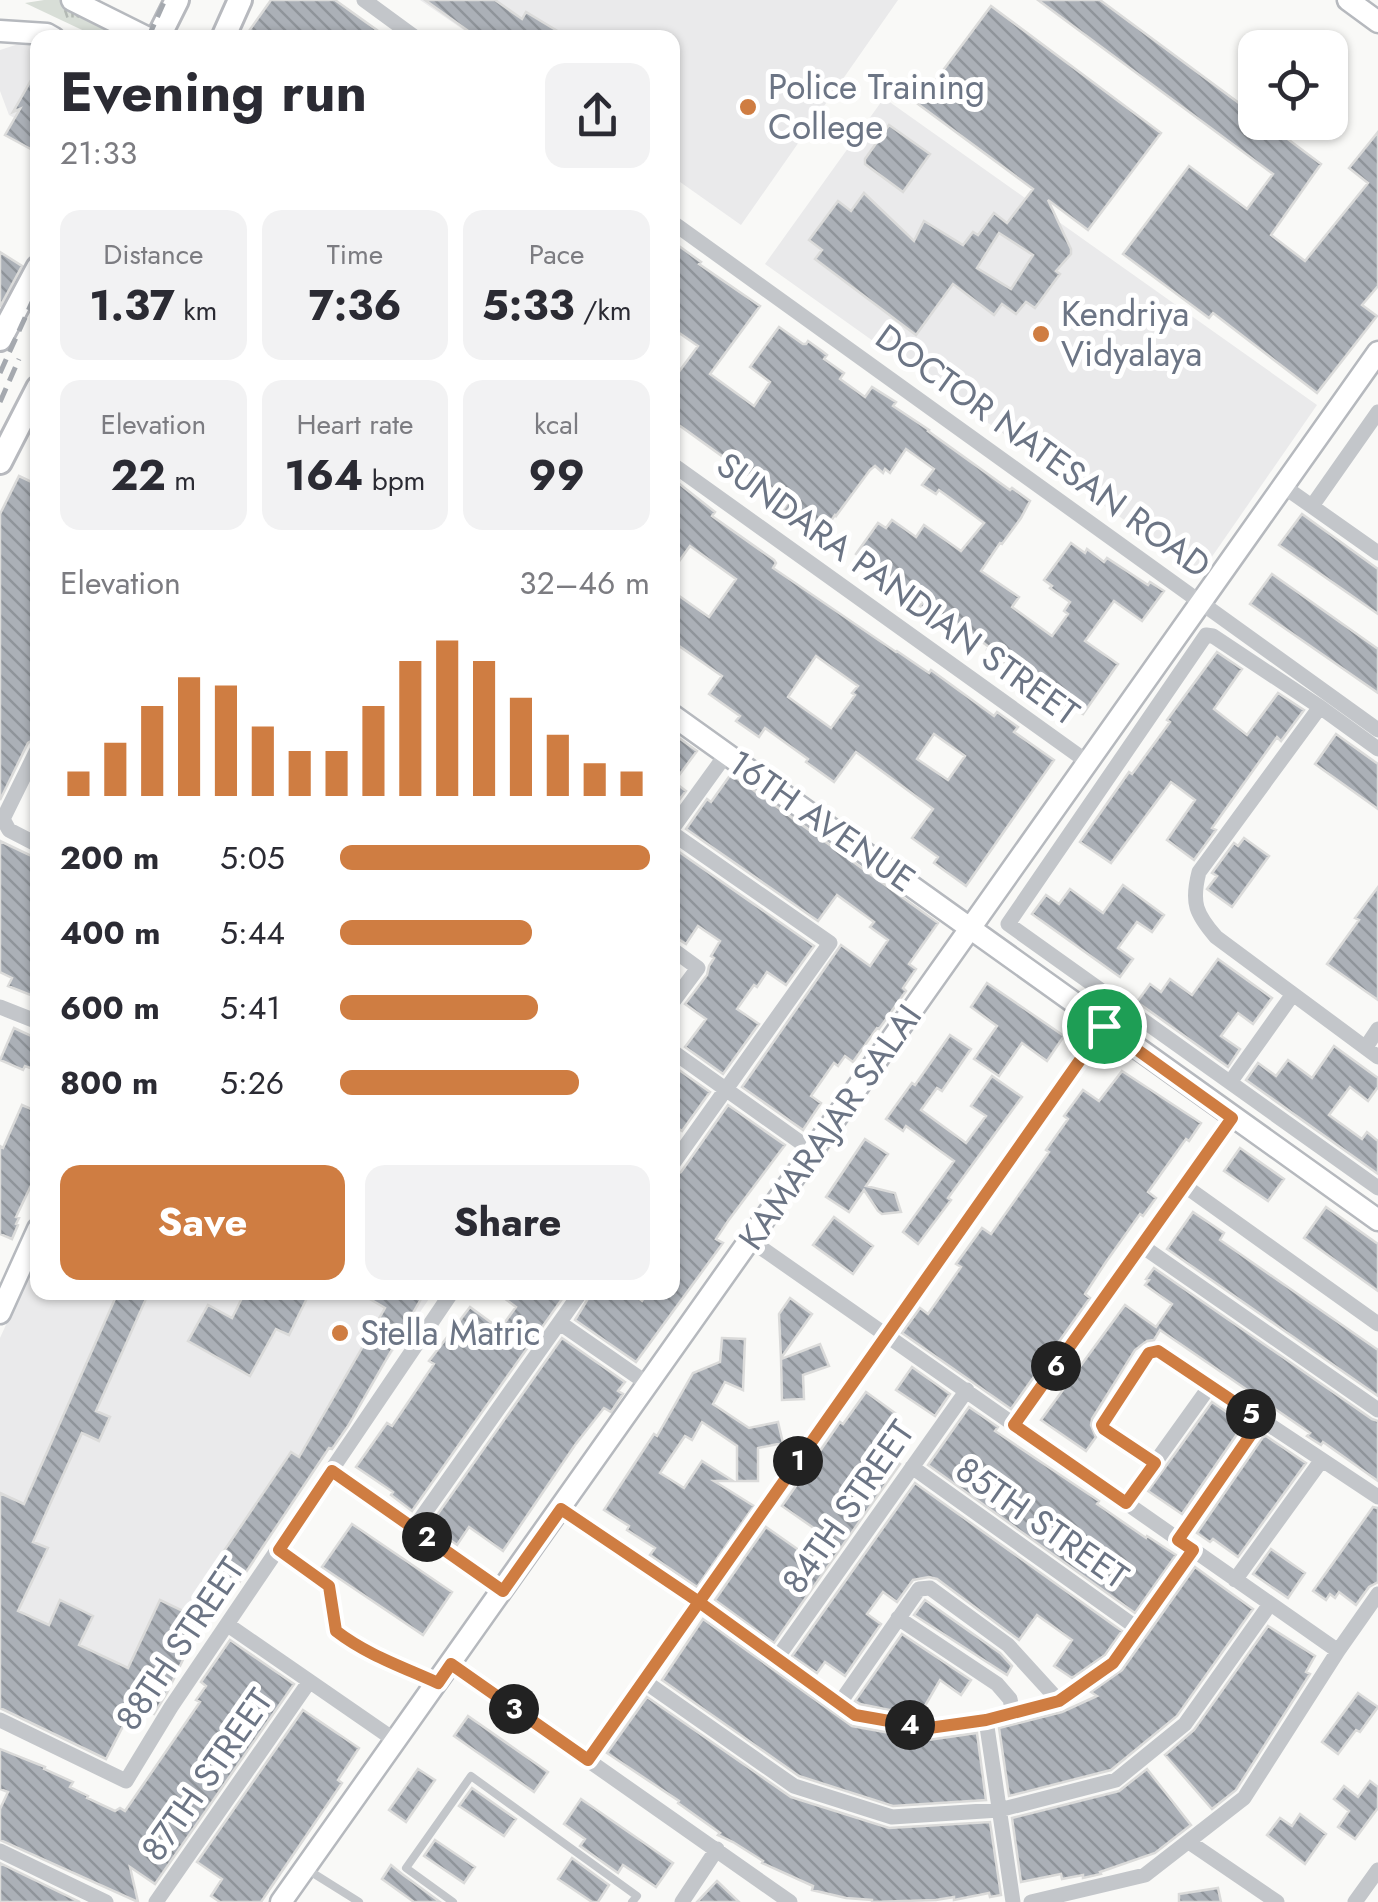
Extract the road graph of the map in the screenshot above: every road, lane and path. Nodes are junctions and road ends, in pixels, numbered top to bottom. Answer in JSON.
{"nodes":[{"id":1,"x":72,"y":0,"type":"edge"},
{"id":2,"x":176,"y":0,"type":"edge"},
{"id":3,"x":240,"y":0,"type":"edge"},
{"id":4,"x":364,"y":0,"type":"edge"},
{"id":5,"x":1348,"y":0,"type":"edge"},
{"id":6,"x":1378,"y":22,"type":"edge"},
{"id":7,"x":133,"y":30,"type":"edge"},
{"id":8,"x":162,"y":30,"type":"edge"},
{"id":9,"x":227,"y":30,"type":"edge"},
{"id":10,"x":403,"y":30,"type":"edge"},
{"id":11,"x":0,"y":32,"type":"edge"},
{"id":12,"x":30,"y":33,"type":"edge"},
{"id":13,"x":680,"y":228,"type":"edge"},
{"id":14,"x":30,"y":283,"type":"edge"},
{"id":15,"x":0,"y":340,"type":"edge"},
{"id":16,"x":1378,"y":352,"type":"edge"},
{"id":17,"x":30,"y":404,"type":"edge"},
{"id":18,"x":1378,"y":414,"type":"edge"},
{"id":19,"x":0,"y":462,"type":"edge"},
{"id":20,"x":680,"y":470,"type":"edge"},
{"id":21,"x":1283,"y":486,"type":"junction"},
{"id":22,"x":1312,"y":506,"type":"junction"},
{"id":23,"x":1378,"y":553,"type":"edge"},
{"id":24,"x":1202,"y":602,"type":"junction"},
{"id":25,"x":1320,"y":707,"type":"junction"},
{"id":26,"x":680,"y":720,"type":"edge"},
{"id":27,"x":1378,"y":730,"type":"edge"},
{"id":28,"x":1378,"y":749,"type":"edge"},
{"id":29,"x":727,"y":753,"type":"junction"},
{"id":30,"x":1089,"y":763,"type":"junction"},
{"id":31,"x":30,"y":764,"type":"edge"},
{"id":32,"x":680,"y":820,"type":"edge"},
{"id":33,"x":680,"y":837,"type":"edge"},
{"id":34,"x":30,"y":841,"type":"edge"},
{"id":35,"x":971,"y":927,"type":"junction"},
{"id":36,"x":680,"y":955,"type":"edge"},
{"id":37,"x":680,"y":992,"type":"edge"},
{"id":38,"x":1293,"y":994,"type":"junction"},
{"id":39,"x":0,"y":1007,"type":"edge"},
{"id":40,"x":30,"y":1019,"type":"edge"},
{"id":41,"x":1104,"y":1026,"type":"junction"},
{"id":42,"x":1378,"y":1029,"type":"edge"},
{"id":43,"x":1372,"y":1052,"type":"edge"},
{"id":44,"x":680,"y":1056,"type":"edge"},
{"id":45,"x":1232,"y":1081,"type":"junction"},
{"id":46,"x":727,"y":1089,"type":"junction"},
{"id":47,"x":1232,"y":1118,"type":"junction"},
{"id":48,"x":814,"y":1152,"type":"junction"},
{"id":49,"x":680,"y":1153,"type":"edge"},
{"id":50,"x":1185,"y":1186,"type":"junction"},
{"id":51,"x":1378,"y":1188,"type":"edge"},
{"id":52,"x":1378,"y":1220,"type":"edge"},
{"id":53,"x":750,"y":1240,"type":"junction"},
{"id":54,"x":1142,"y":1246,"type":"junction"},
{"id":55,"x":30,"y":1247,"type":"edge"},
{"id":56,"x":447,"y":1300,"type":"edge"},
{"id":57,"x":575,"y":1300,"type":"edge"},
{"id":58,"x":0,"y":1314,"type":"edge"},
{"id":59,"x":560,"y":1322,"type":"junction"},
{"id":60,"x":1378,"y":1324,"type":"edge"},
{"id":61,"x":887,"y":1334,"type":"junction"},
{"id":62,"x":648,"y":1384,"type":"junction"},
{"id":63,"x":1210,"y":1386,"type":"junction"},
{"id":64,"x":967,"y":1390,"type":"junction"},
{"id":65,"x":1378,"y":1410,"type":"edge"},
{"id":66,"x":1261,"y":1420,"type":"junction"},
{"id":67,"x":1014,"y":1425,"type":"junction"},
{"id":68,"x":1321,"y":1461,"type":"junction"},
{"id":69,"x":1155,"y":1463,"type":"junction"},
{"id":70,"x":912,"y":1468,"type":"junction"},
{"id":71,"x":332,"y":1471,"type":"junction"},
{"id":72,"x":1378,"y":1498,"type":"edge"},
{"id":73,"x":1126,"y":1503,"type":"junction"},
{"id":74,"x":561,"y":1509,"type":"junction"},
{"id":75,"x":414,"y":1528,"type":"junction"},
{"id":76,"x":1178,"y":1540,"type":"junction"},
{"id":77,"x":279,"y":1550,"type":"junction"},
{"id":78,"x":1193,"y":1550,"type":"junction"},
{"id":79,"x":1235,"y":1580,"type":"junction"},
{"id":80,"x":503,"y":1591,"type":"junction"},
{"id":81,"x":1378,"y":1594,"type":"edge"},
{"id":82,"x":699,"y":1602,"type":"junction"},
{"id":83,"x":1270,"y":1604,"type":"junction"},
{"id":84,"x":898,"y":1618,"type":"junction"},
{"id":85,"x":228,"y":1625,"type":"junction"},
{"id":86,"x":1138,"y":1628,"type":"junction"},
{"id":87,"x":1338,"y":1652,"type":"junction"},
{"id":88,"x":777,"y":1658,"type":"junction"},
{"id":89,"x":451,"y":1664,"type":"junction"},
{"id":90,"x":644,"y":1681,"type":"junction"},
{"id":91,"x":308,"y":1682,"type":"junction"},
{"id":92,"x":438,"y":1683,"type":"junction"},
{"id":93,"x":1059,"y":1701,"type":"junction"},
{"id":94,"x":839,"y":1704,"type":"junction"},
{"id":95,"x":1013,"y":1713,"type":"junction"},
{"id":96,"x":0,"y":1720,"type":"edge"},
{"id":97,"x":986,"y":1720,"type":"junction"},
{"id":98,"x":396,"y":1742,"type":"junction"},
{"id":99,"x":588,"y":1760,"type":"junction"},
{"id":100,"x":999,"y":1810,"type":"junction"},
{"id":101,"x":1189,"y":1842,"type":"junction"},
{"id":102,"x":717,"y":1849,"type":"junction"},
{"id":103,"x":0,"y":1851,"type":"edge"},
{"id":104,"x":306,"y":1868,"type":"junction"},
{"id":105,"x":1378,"y":1870,"type":"edge"},
{"id":106,"x":106,"y":1902,"type":"edge"},
{"id":107,"x":156,"y":1902,"type":"edge"},
{"id":108,"x":282,"y":1902,"type":"edge"},
{"id":109,"x":359,"y":1902,"type":"edge"},
{"id":110,"x":453,"y":1902,"type":"edge"},
{"id":111,"x":632,"y":1902,"type":"edge"},
{"id":112,"x":682,"y":1902,"type":"edge"},
{"id":113,"x":790,"y":1902,"type":"edge"},
{"id":114,"x":1013,"y":1902,"type":"edge"},
{"id":115,"x":1030,"y":1902,"type":"edge"},
{"id":116,"x":1277,"y":1902,"type":"edge"},
{"id":117,"x":1355,"y":1902,"type":"edge"}],
"edges":[{"from":1,"to":7,"type":"street"},
{"from":2,"to":8,"type":"main road"},
{"from":3,"to":9,"type":"main road"},
{"from":4,"to":10,"type":"street"},
{"from":5,"to":6,"type":"street"},
{"from":11,"to":12,"type":"street"},
{"from":13,"to":24,"type":"street","name":"DOCTOR NATESAN ROAD"},
{"from":14,"to":15,"type":"main road"},
{"from":16,"to":21,"type":"street","name":"KAMARAJAR SALAI"},
{"from":17,"to":19,"type":"main road"},
{"from":18,"to":22,"type":"street"},
{"from":20,"to":30,"type":"street","name":"SUNDARA PANDIAN STREET"},
{"from":21,"to":22,"type":"street"},
{"from":21,"to":24,"type":"street","name":"KAMARAJAR SALAI"},
{"from":22,"to":23,"type":"street"},
{"from":24,"to":27,"type":"street","name":"DOCTOR NATESAN ROAD"},
{"from":24,"to":30,"type":"street","name":"KAMARAJAR SALAI"},
{"from":25,"to":28,"type":"street"},
{"from":25,"to":38,"type":"street"},
{"from":25,"to":45,"type":"street"},
{"from":26,"to":29,"type":"street","name":"16TH AVENUE"},
{"from":29,"to":32,"type":"street"},
{"from":29,"to":35,"type":"street","name":"16TH AVENUE"},
{"from":30,"to":35,"type":"street","name":"KAMARAJAR SALAI"},
{"from":31,"to":34,"type":"street"},
{"from":33,"to":46,"type":"street"},
{"from":35,"to":41,"type":"street","name":"16TH AVENUE"},
{"from":35,"to":48,"type":"street","name":"KAMARAJAR SALAI"},
{"from":36,"to":37,"type":"street"},
{"from":38,"to":43,"type":"street"},
{"from":38,"to":45,"type":"street"},
{"from":39,"to":40,"type":"street"},
{"from":41,"to":47,"type":"street","name":"16TH AVENUE"},
{"from":41,"to":61,"type":"street"},
{"from":42,"to":43,"type":"street"},
{"from":44,"to":46,"type":"street"},
{"from":45,"to":51,"type":"street"},
{"from":46,"to":48,"type":"street"},
{"from":46,"to":49,"type":"street"},
{"from":47,"to":50,"type":"street"},
{"from":47,"to":52,"type":"street","name":"16TH AVENUE"},
{"from":48,"to":53,"type":"street","name":"KAMARAJAR SALAI"},
{"from":50,"to":54,"type":"street"},
{"from":50,"to":60,"type":"street"},
{"from":53,"to":61,"type":"street"},
{"from":53,"to":62,"type":"street","name":"KAMARAJAR SALAI"},
{"from":54,"to":65,"type":"street"},
{"from":54,"to":67,"type":"street"},
{"from":55,"to":58,"type":"street"},
{"from":56,"to":71,"type":"street","name":"88TH STREET"},
{"from":57,"to":59,"type":"street"},
{"from":59,"to":62,"type":"street"},
{"from":59,"to":75,"type":"street"},
{"from":61,"to":64,"type":"street"},
{"from":61,"to":82,"type":"street"},
{"from":62,"to":74,"type":"street","name":"KAMARAJAR SALAI"},
{"from":63,"to":66,"type":"street"},
{"from":63,"to":69,"type":"street"},
{"from":63,"to":69,"type":"street"},
{"from":64,"to":67,"type":"street"},
{"from":64,"to":70,"type":"street","name":"84TH STREET"},
{"from":66,"to":68,"type":"street"},
{"from":66,"to":76,"type":"street"},
{"from":67,"to":73,"type":"street"},
{"from":68,"to":72,"type":"street"},
{"from":68,"to":79,"type":"street"},
{"from":69,"to":73,"type":"street"},
{"from":70,"to":86,"type":"street","name":"85TH STREET"},
{"from":70,"to":88,"type":"street","name":"84TH STREET"},
{"from":71,"to":75,"type":"street"},
{"from":71,"to":77,"type":"street","name":"88TH STREET"},
{"from":73,"to":76,"type":"street"},
{"from":74,"to":80,"type":"street","name":"KAMARAJAR SALAI"},
{"from":74,"to":82,"type":"street"},
{"from":75,"to":80,"type":"street"},
{"from":76,"to":78,"type":"street"},
{"from":77,"to":85,"type":"street","name":"88TH STREET"},
{"from":77,"to":92,"type":"lane"},
{"from":78,"to":79,"type":"street"},
{"from":78,"to":86,"type":"street"},
{"from":79,"to":83,"type":"street"},
{"from":80,"to":89,"type":"street","name":"KAMARAJAR SALAI"},
{"from":81,"to":87,"type":"street"},
{"from":82,"to":88,"type":"street"},
{"from":82,"to":90,"type":"street"},
{"from":83,"to":87,"type":"street"},
{"from":83,"to":100,"type":"street"},
{"from":84,"to":93,"type":"street"},
{"from":84,"to":94,"type":"street"},
{"from":84,"to":95,"type":"street"},
{"from":85,"to":91,"type":"street"},
{"from":85,"to":96,"type":"street","name":"88TH STREET"},
{"from":86,"to":93,"type":"street"},
{"from":87,"to":101,"type":"street"},
{"from":88,"to":94,"type":"street"},
{"from":89,"to":92,"type":"street","name":"KAMARAJAR SALAI"},
{"from":89,"to":99,"type":"street"},
{"from":90,"to":99,"type":"street"},
{"from":90,"to":100,"type":"street"},
{"from":91,"to":98,"type":"street"},
{"from":91,"to":107,"type":"street","name":"87TH STREET"},
{"from":92,"to":98,"type":"street","name":"KAMARAJAR SALAI"},
{"from":93,"to":95,"type":"street"},
{"from":94,"to":97,"type":"street"},
{"from":95,"to":97,"type":"street"},
{"from":97,"to":100,"type":"street"},
{"from":98,"to":104,"type":"street","name":"KAMARAJAR SALAI"},
{"from":99,"to":102,"type":"street"},
{"from":100,"to":114,"type":"street"},
{"from":101,"to":115,"type":"street"},
{"from":101,"to":116,"type":"street"},
{"from":102,"to":112,"type":"street"},
{"from":102,"to":113,"type":"street"},
{"from":103,"to":106,"type":"street"},
{"from":104,"to":108,"type":"street","name":"KAMARAJAR SALAI"},
{"from":104,"to":109,"type":"lane"},
{"from":105,"to":117,"type":"street"},
{"from":110,"to":111,"type":"lane"}]}
